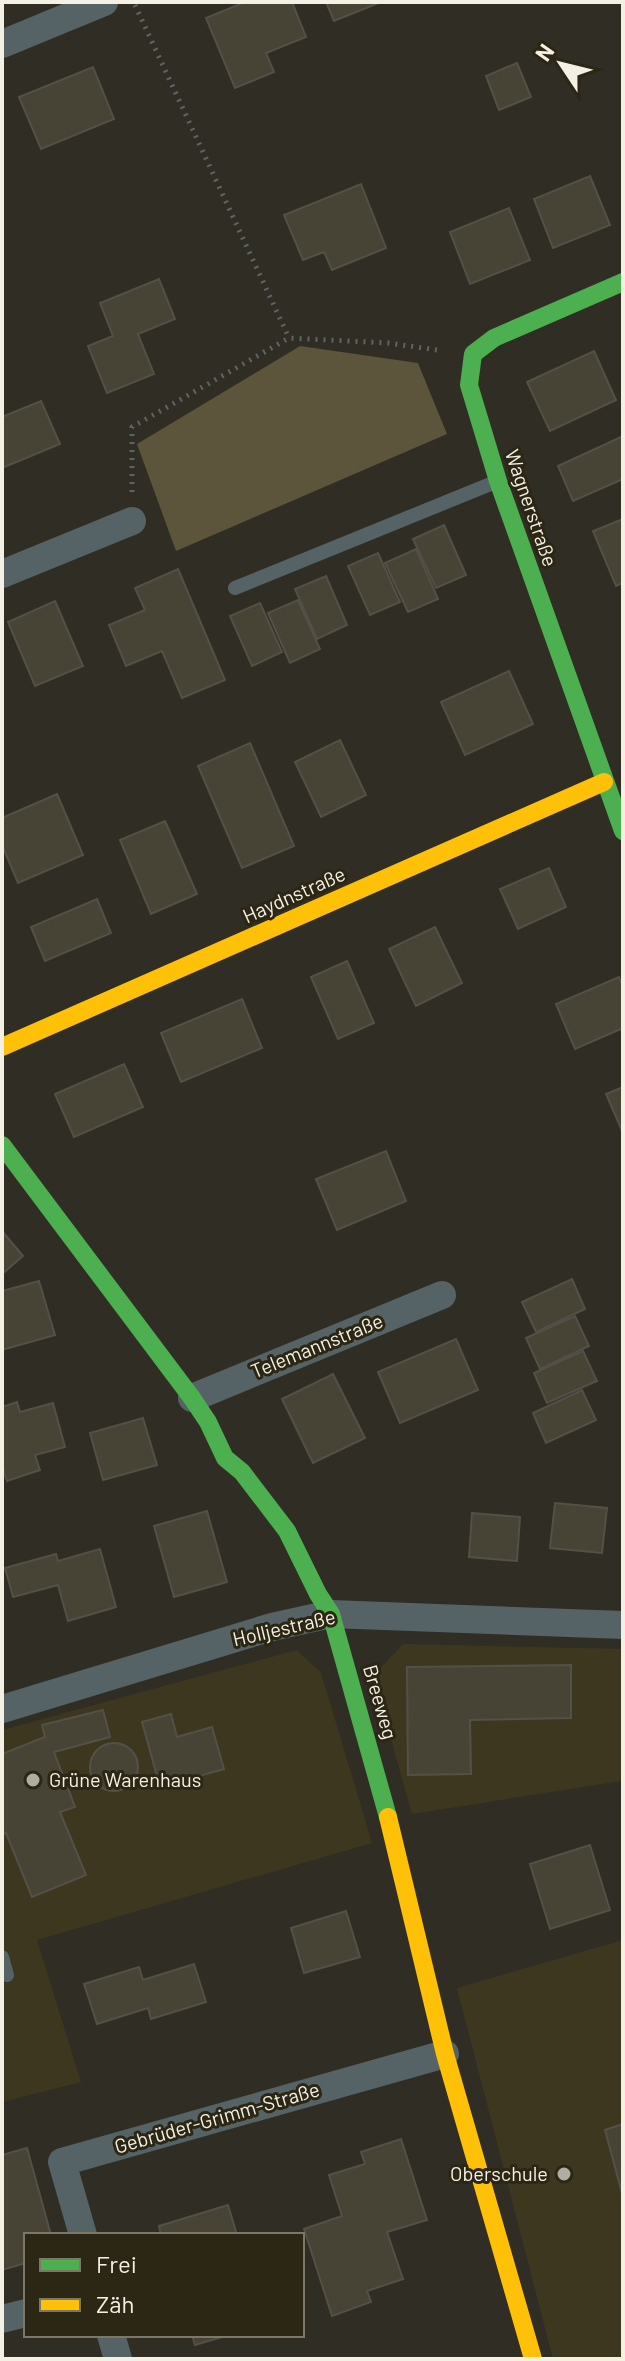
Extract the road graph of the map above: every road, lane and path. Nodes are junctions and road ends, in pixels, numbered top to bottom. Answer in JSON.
{"nodes":[{"id":1,"x":104,"y":2,"type":"edge"},
{"id":2,"x":133,"y":2,"type":"edge"},
{"id":3,"x":2,"y":44,"type":"edge"},
{"id":4,"x":623,"y":282,"type":"edge"},
{"id":5,"x":289,"y":338,"type":"junction"},
{"id":6,"x":473,"y":354,"type":"junction"},
{"id":7,"x":498,"y":481,"type":"junction"},
{"id":8,"x":132,"y":521,"type":"joint"},
{"id":9,"x":2,"y":574,"type":"edge"},
{"id":10,"x":235,"y":588,"type":"dead end"},
{"id":11,"x":604,"y":782,"type":"junction"},
{"id":12,"x":623,"y":831,"type":"edge"},
{"id":13,"x":2,"y":1047,"type":"edge"},
{"id":14,"x":2,"y":1145,"type":"edge"},
{"id":15,"x":442,"y":1295,"type":"dead end"},
{"id":16,"x":192,"y":1398,"type":"junction"},
{"id":17,"x":331,"y":1614,"type":"junction"},
{"id":18,"x":623,"y":1625,"type":"edge"},
{"id":19,"x":2,"y":1709,"type":"edge"},
{"id":20,"x":2,"y":1957,"type":"edge"},
{"id":21,"x":7,"y":1975,"type":"dead end"},
{"id":22,"x":445,"y":2054,"type":"junction"},
{"id":23,"x":82,"y":2233,"type":"edge"},
{"id":24,"x":24,"y":2314,"type":"edge"},
{"id":25,"x":2,"y":2319,"type":"edge"},
{"id":26,"x":112,"y":2337,"type":"edge"},
{"id":27,"x":118,"y":2359,"type":"edge"},
{"id":28,"x":533,"y":2359,"type":"edge"}],
"edges":[{"from":1,"to":3,"type":"street"},
{"from":2,"to":5,"type":"path"},
{"from":4,"to":6,"type":"street"},
{"from":5,"to":6,"type":"path"},
{"from":5,"to":8,"type":"path"},
{"from":6,"to":7,"type":"street","name":"Wagnerstraße"},
{"from":7,"to":10,"type":"lane"},
{"from":7,"to":11,"type":"street","name":"Wagnerstraße"},
{"from":8,"to":9,"type":"street"},
{"from":11,"to":12,"type":"street","name":"Wagnerstraße"},
{"from":11,"to":13,"type":"street","name":"Haydnstraße"},
{"from":14,"to":16,"type":"street","name":"Breeweg"},
{"from":15,"to":16,"type":"street","name":"Telemannstraße"},
{"from":16,"to":17,"type":"street","name":"Breeweg"},
{"from":17,"to":18,"type":"street","name":"Holljestraße"},
{"from":17,"to":19,"type":"street","name":"Holljestraße"},
{"from":17,"to":22,"type":"street","name":"Breeweg"},
{"from":20,"to":21,"type":"lane"},
{"from":22,"to":23,"type":"street","name":"Gebrüder-Grimm-Straße"},
{"from":22,"to":28,"type":"street","name":"Breeweg"},
{"from":24,"to":25,"type":"street"},
{"from":26,"to":27,"type":"street"}]}
